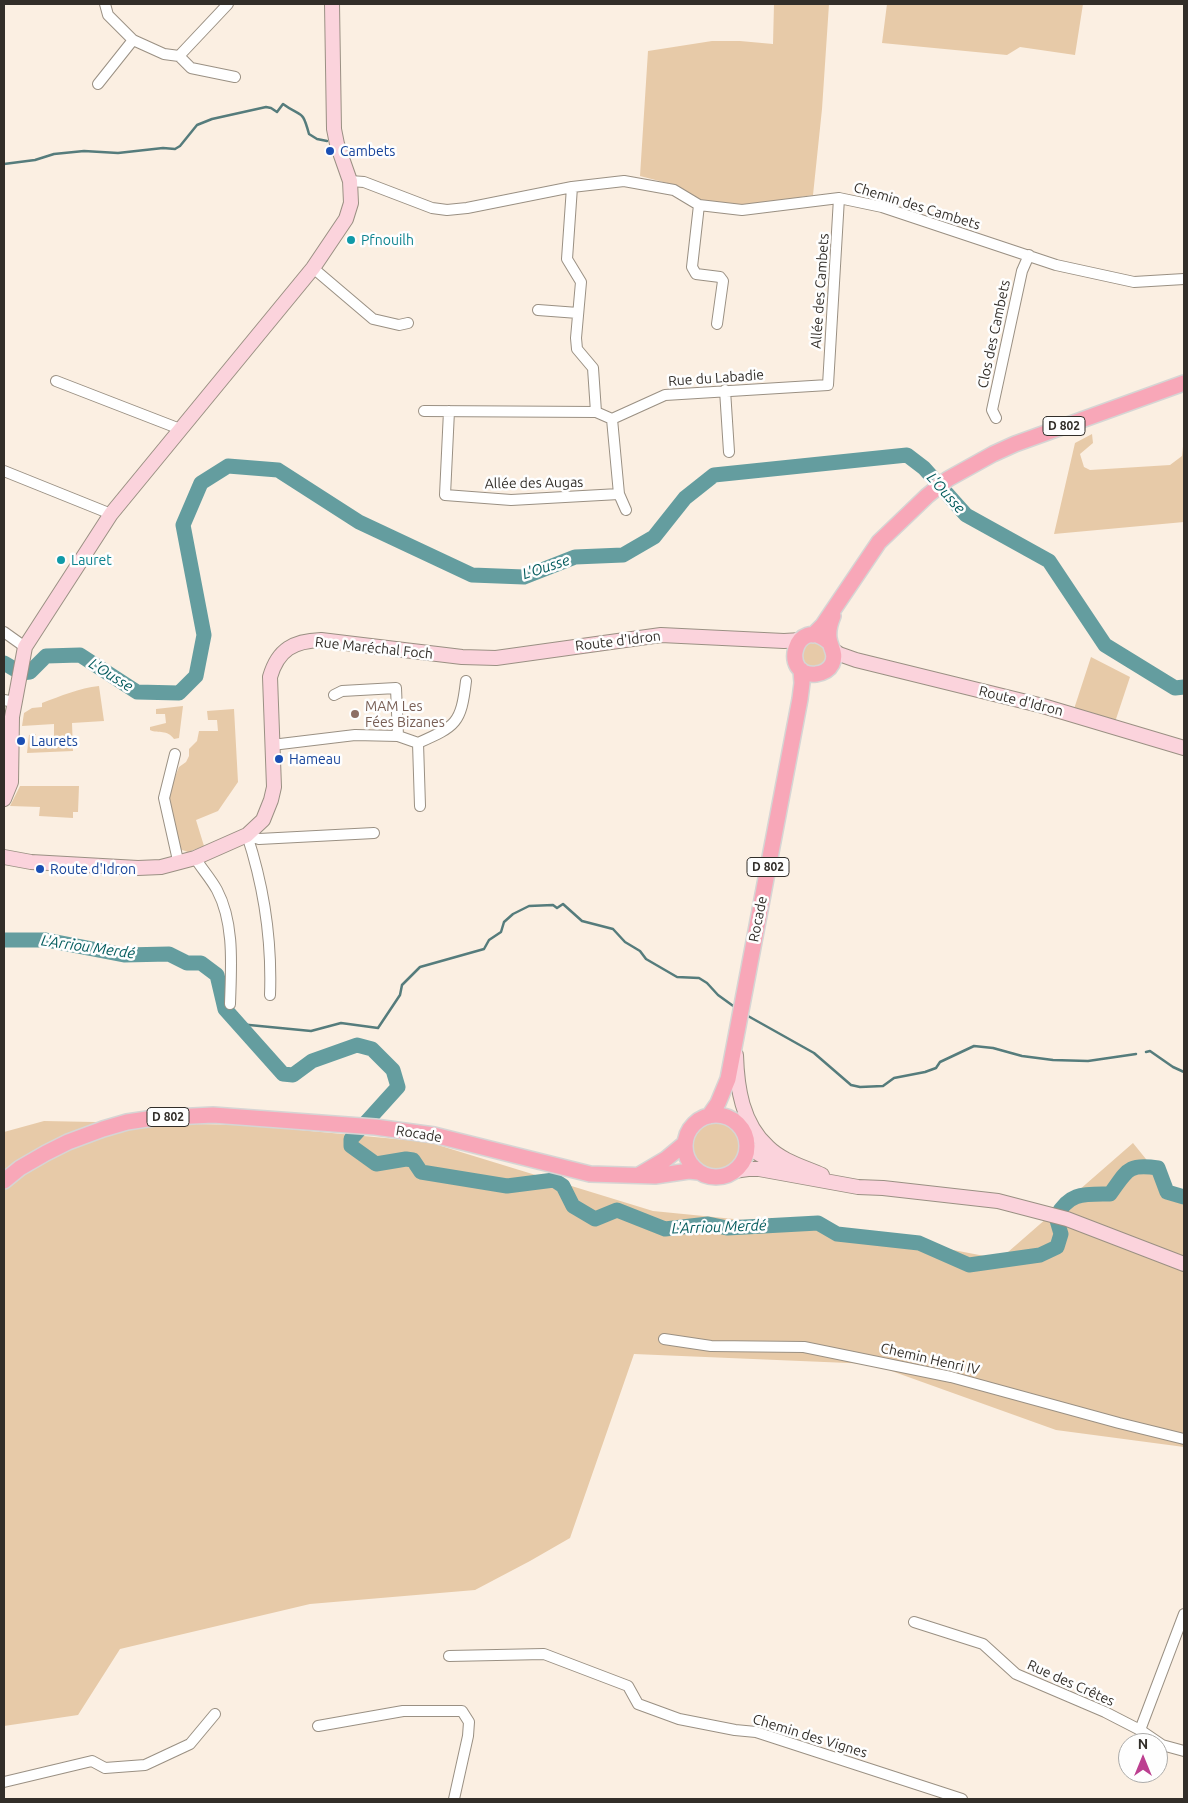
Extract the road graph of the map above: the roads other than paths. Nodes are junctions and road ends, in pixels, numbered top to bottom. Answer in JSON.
{"nodes":[{"id":1,"x":105,"y":4,"type":"edge"},
{"id":2,"x":228,"y":4,"type":"edge"},
{"id":3,"x":332,"y":4,"type":"edge"},
{"id":4,"x":133,"y":40,"type":"junction"},
{"id":5,"x":179,"y":56,"type":"junction"},
{"id":6,"x":235,"y":78,"type":"dead end"},
{"id":7,"x":98,"y":84,"type":"dead end"},
{"id":8,"x":350,"y":181,"type":"junction"},
{"id":9,"x":572,"y":187,"type":"junction"},
{"id":10,"x":839,"y":198,"type":"junction"},
{"id":11,"x":698,"y":205,"type":"junction"},
{"id":12,"x":1029,"y":256,"type":"junction"},
{"id":13,"x":313,"y":268,"type":"junction"},
{"id":14,"x":1184,"y":279,"type":"edge"},
{"id":15,"x":538,"y":310,"type":"dead end"},
{"id":16,"x":578,"y":313,"type":"junction"},
{"id":17,"x":408,"y":322,"type":"dead end"},
{"id":18,"x":717,"y":324,"type":"dead end"},
{"id":19,"x":56,"y":381,"type":"dead end"},
{"id":20,"x":1184,"y":383,"type":"edge"},
{"id":21,"x":828,"y":386,"type":"joint"},
{"id":22,"x":725,"y":390,"type":"junction"},
{"id":23,"x":424,"y":410,"type":"dead end"},
{"id":24,"x":449,"y":411,"type":"junction"},
{"id":25,"x":596,"y":412,"type":"junction"},
{"id":26,"x":996,"y":418,"type":"dead end"},
{"id":27,"x":612,"y":419,"type":"junction"},
{"id":28,"x":180,"y":430,"type":"junction"},
{"id":29,"x":729,"y":452,"type":"dead end"},
{"id":30,"x":4,"y":471,"type":"edge"},
{"id":31,"x":618,"y":494,"type":"junction"},
{"id":32,"x":626,"y":510,"type":"dead end"},
{"id":33,"x":111,"y":514,"type":"junction"},
{"id":34,"x":842,"y":596,"type":"junction"},
{"id":35,"x":4,"y":632,"type":"edge"},
{"id":36,"x":807,"y":637,"type":"junction"},
{"id":37,"x":774,"y":640,"type":"junction"},
{"id":38,"x":831,"y":646,"type":"junction"},
{"id":39,"x":26,"y":647,"type":"junction"},
{"id":40,"x":462,"y":658,"type":"joint"},
{"id":41,"x":856,"y":660,"type":"junction"},
{"id":42,"x":803,"y":667,"type":"junction"},
{"id":43,"x":830,"y":667,"type":"junction"},
{"id":44,"x":466,"y":681,"type":"dead end"},
{"id":45,"x":334,"y":695,"type":"dead end"},
{"id":46,"x":9,"y":701,"type":"edge"},
{"id":47,"x":8,"y":727,"type":"edge"},
{"id":48,"x":398,"y":736,"type":"junction"},
{"id":49,"x":418,"y":743,"type":"junction"},
{"id":50,"x":272,"y":745,"type":"junction"},
{"id":51,"x":1184,"y":748,"type":"edge"},
{"id":52,"x":175,"y":754,"type":"dead end"},
{"id":53,"x":4,"y":799,"type":"edge"},
{"id":54,"x":420,"y":806,"type":"dead end"},
{"id":55,"x":374,"y":833,"type":"dead end"},
{"id":56,"x":248,"y":835,"type":"junction"},
{"id":57,"x":4,"y":857,"type":"edge"},
{"id":58,"x":196,"y":858,"type":"junction"},
{"id":59,"x":180,"y":862,"type":"junction"},
{"id":60,"x":270,"y":996,"type":"dead end"},
{"id":61,"x":230,"y":1004,"type":"dead end"},
{"id":62,"x":736,"y":1036,"type":"junction"},
{"id":63,"x":728,"y":1079,"type":"junction"},
{"id":64,"x":709,"y":1116,"type":"junction"},
{"id":65,"x":733,"y":1120,"type":"junction"},
{"id":66,"x":684,"y":1144,"type":"junction"},
{"id":67,"x":747,"y":1147,"type":"junction"},
{"id":68,"x":734,"y":1171,"type":"junction"},
{"id":69,"x":698,"y":1172,"type":"junction"},
{"id":70,"x":638,"y":1175,"type":"junction"},
{"id":71,"x":822,"y":1175,"type":"junction"},
{"id":72,"x":4,"y":1181,"type":"edge"},
{"id":73,"x":884,"y":1188,"type":"junction"},
{"id":74,"x":1184,"y":1264,"type":"edge"},
{"id":75,"x":664,"y":1339,"type":"dead end"},
{"id":76,"x":1184,"y":1439,"type":"edge"},
{"id":77,"x":1184,"y":1614,"type":"edge"},
{"id":78,"x":914,"y":1622,"type":"dead end"},
{"id":79,"x":449,"y":1656,"type":"dead end"},
{"id":80,"x":215,"y":1714,"type":"dead end"},
{"id":81,"x":318,"y":1726,"type":"dead end"},
{"id":82,"x":1140,"y":1730,"type":"junction"},
{"id":83,"x":1184,"y":1751,"type":"edge"},
{"id":84,"x":4,"y":1782,"type":"edge"},
{"id":85,"x":454,"y":1799,"type":"edge"},
{"id":86,"x":962,"y":1799,"type":"edge"}],
"edges":[{"from":1,"to":4,"type":"street"},
{"from":2,"to":5,"type":"street"},
{"from":3,"to":8,"type":"street"},
{"from":4,"to":5,"type":"street"},
{"from":4,"to":7,"type":"street"},
{"from":5,"to":6,"type":"street"},
{"from":8,"to":9,"type":"street","name":"Chemin des Cambets"},
{"from":8,"to":13,"type":"street"},
{"from":9,"to":11,"type":"street","name":"Chemin des Cambets"},
{"from":9,"to":16,"type":"street"},
{"from":10,"to":11,"type":"street","name":"Chemin des Cambets"},
{"from":10,"to":12,"type":"street","name":"Chemin des Cambets"},
{"from":10,"to":21,"type":"street","name":"Allée des Cambets"},
{"from":11,"to":18,"type":"street"},
{"from":12,"to":14,"type":"street","name":"Chemin des Cambets"},
{"from":12,"to":26,"type":"street","name":"Clos des Cambets"},
{"from":13,"to":17,"type":"street"},
{"from":13,"to":28,"type":"street"},
{"from":15,"to":16,"type":"street"},
{"from":16,"to":25,"type":"street"},
{"from":19,"to":28,"type":"street"},
{"from":20,"to":34,"type":"main road","number":"D 802"},
{"from":21,"to":22,"type":"street","name":"Rue du Labadie"},
{"from":22,"to":27,"type":"street","name":"Rue du Labadie"},
{"from":22,"to":29,"type":"street"},
{"from":23,"to":24,"type":"street"},
{"from":24,"to":25,"type":"street"},
{"from":24,"to":31,"type":"street","name":"Allée des Augas"},
{"from":25,"to":27,"type":"street"},
{"from":27,"to":31,"type":"street"},
{"from":28,"to":33,"type":"street"},
{"from":30,"to":33,"type":"street"},
{"from":31,"to":32,"type":"street"},
{"from":33,"to":39,"type":"street"},
{"from":34,"to":36,"type":"main road","number":"D 802"},
{"from":34,"to":38,"type":"main road","number":"D 802"},
{"from":35,"to":39,"type":"street"},
{"from":36,"to":37,"type":"street","name":"Route d'Idron"},
{"from":36,"to":38,"type":"main road"},
{"from":36,"to":42,"type":"main road"},
{"from":37,"to":40,"type":"street","name":"Route d'Idron"},
{"from":37,"to":42,"type":"street"},
{"from":38,"to":41,"type":"street","name":"Route d'Idron"},
{"from":38,"to":43,"type":"main road"},
{"from":39,"to":46,"type":"street"},
{"from":40,"to":50,"type":"street","name":"Rue Maréchal Foch"},
{"from":41,"to":43,"type":"street","name":"Route d'Idron"},
{"from":41,"to":51,"type":"street","name":"Route d'Idron"},
{"from":42,"to":43,"type":"main road"},
{"from":42,"to":62,"type":"main road","name":"Rocade","number":"D 802"},
{"from":44,"to":49,"type":"street"},
{"from":45,"to":48,"type":"street"},
{"from":46,"to":47,"type":"street"},
{"from":47,"to":53,"type":"street"},
{"from":48,"to":49,"type":"street"},
{"from":48,"to":50,"type":"street"},
{"from":49,"to":54,"type":"street"},
{"from":50,"to":56,"type":"street","name":"Rue Maréchal Foch"},
{"from":52,"to":59,"type":"street"},
{"from":55,"to":56,"type":"street"},
{"from":56,"to":58,"type":"street","name":"Rue Maréchal Foch"},
{"from":56,"to":60,"type":"street"},
{"from":57,"to":59,"type":"street","name":"Rue Maréchal Foch"},
{"from":58,"to":59,"type":"street","name":"Rue Maréchal Foch"},
{"from":58,"to":61,"type":"street"},
{"from":62,"to":63,"type":"main road","name":"Rocade","number":"D 802"},
{"from":62,"to":71,"type":"street"},
{"from":63,"to":64,"type":"main road","number":"D 802"},
{"from":63,"to":65,"type":"main road","number":"D 802"},
{"from":64,"to":65,"type":"main road"},
{"from":64,"to":66,"type":"main road"},
{"from":65,"to":67,"type":"main road"},
{"from":66,"to":69,"type":"main road"},
{"from":66,"to":70,"type":"main road"},
{"from":67,"to":68,"type":"main road"},
{"from":67,"to":71,"type":"street"},
{"from":68,"to":69,"type":"main road"},
{"from":68,"to":73,"type":"street"},
{"from":69,"to":70,"type":"main road","number":"D 802"},
{"from":70,"to":72,"type":"main road","name":"Rocade","number":"D 802"},
{"from":71,"to":73,"type":"street"},
{"from":73,"to":74,"type":"street"},
{"from":75,"to":76,"type":"street","name":"Chemin Henri IV"},
{"from":77,"to":82,"type":"street"},
{"from":78,"to":82,"type":"street","name":"Rue des Crêtes"},
{"from":79,"to":86,"type":"street","name":"Chemin des Vignes"},
{"from":80,"to":84,"type":"street"},
{"from":81,"to":85,"type":"street"},
{"from":82,"to":83,"type":"street","name":"Rue des Crêtes"}]}
